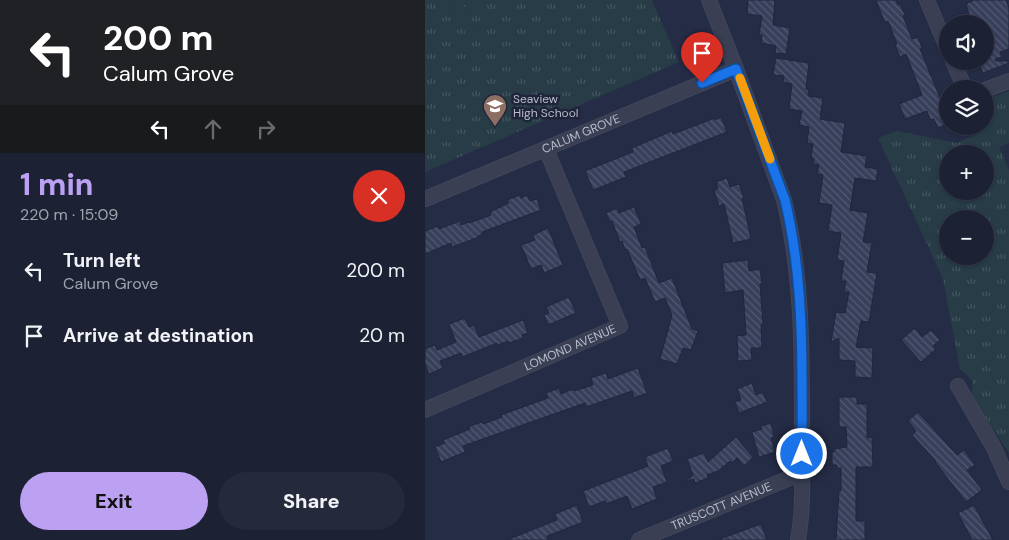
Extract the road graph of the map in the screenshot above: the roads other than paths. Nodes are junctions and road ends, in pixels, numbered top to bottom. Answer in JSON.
{"nodes":[{"id":1,"x":709,"y":0,"type":"edge"},
{"id":2,"x":927,"y":0,"type":"edge"},
{"id":3,"x":939,"y":29,"type":"edge"},
{"id":4,"x":736,"y":69,"type":"junction"},
{"id":5,"x":1009,"y":81,"type":"edge"},
{"id":6,"x":994,"y":87,"type":"edge"},
{"id":7,"x":547,"y":148,"type":"junction"},
{"id":8,"x":425,"y":199,"type":"edge"},
{"id":9,"x":958,"y":386,"type":"dead end"},
{"id":10,"x":425,"y":410,"type":"edge"},
{"id":11,"x":802,"y":473,"type":"junction"},
{"id":12,"x":1009,"y":482,"type":"edge"},
{"id":13,"x":639,"y":540,"type":"edge"},
{"id":14,"x":798,"y":540,"type":"edge"}],
"edges":[{"from":1,"to":4,"type":"street"},
{"from":2,"to":3,"type":"street"},
{"from":4,"to":7,"type":"street","name":"CALUM GROVE"},
{"from":4,"to":11,"type":"street"},
{"from":5,"to":6,"type":"street"},
{"from":7,"to":8,"type":"street","name":"CALUM GROVE"},
{"from":7,"to":10,"type":"street","name":"LOMOND AVENUE"},
{"from":9,"to":12,"type":"street"},
{"from":11,"to":13,"type":"street","name":"TRUSCOTT AVENUE"},
{"from":11,"to":14,"type":"street"}]}
